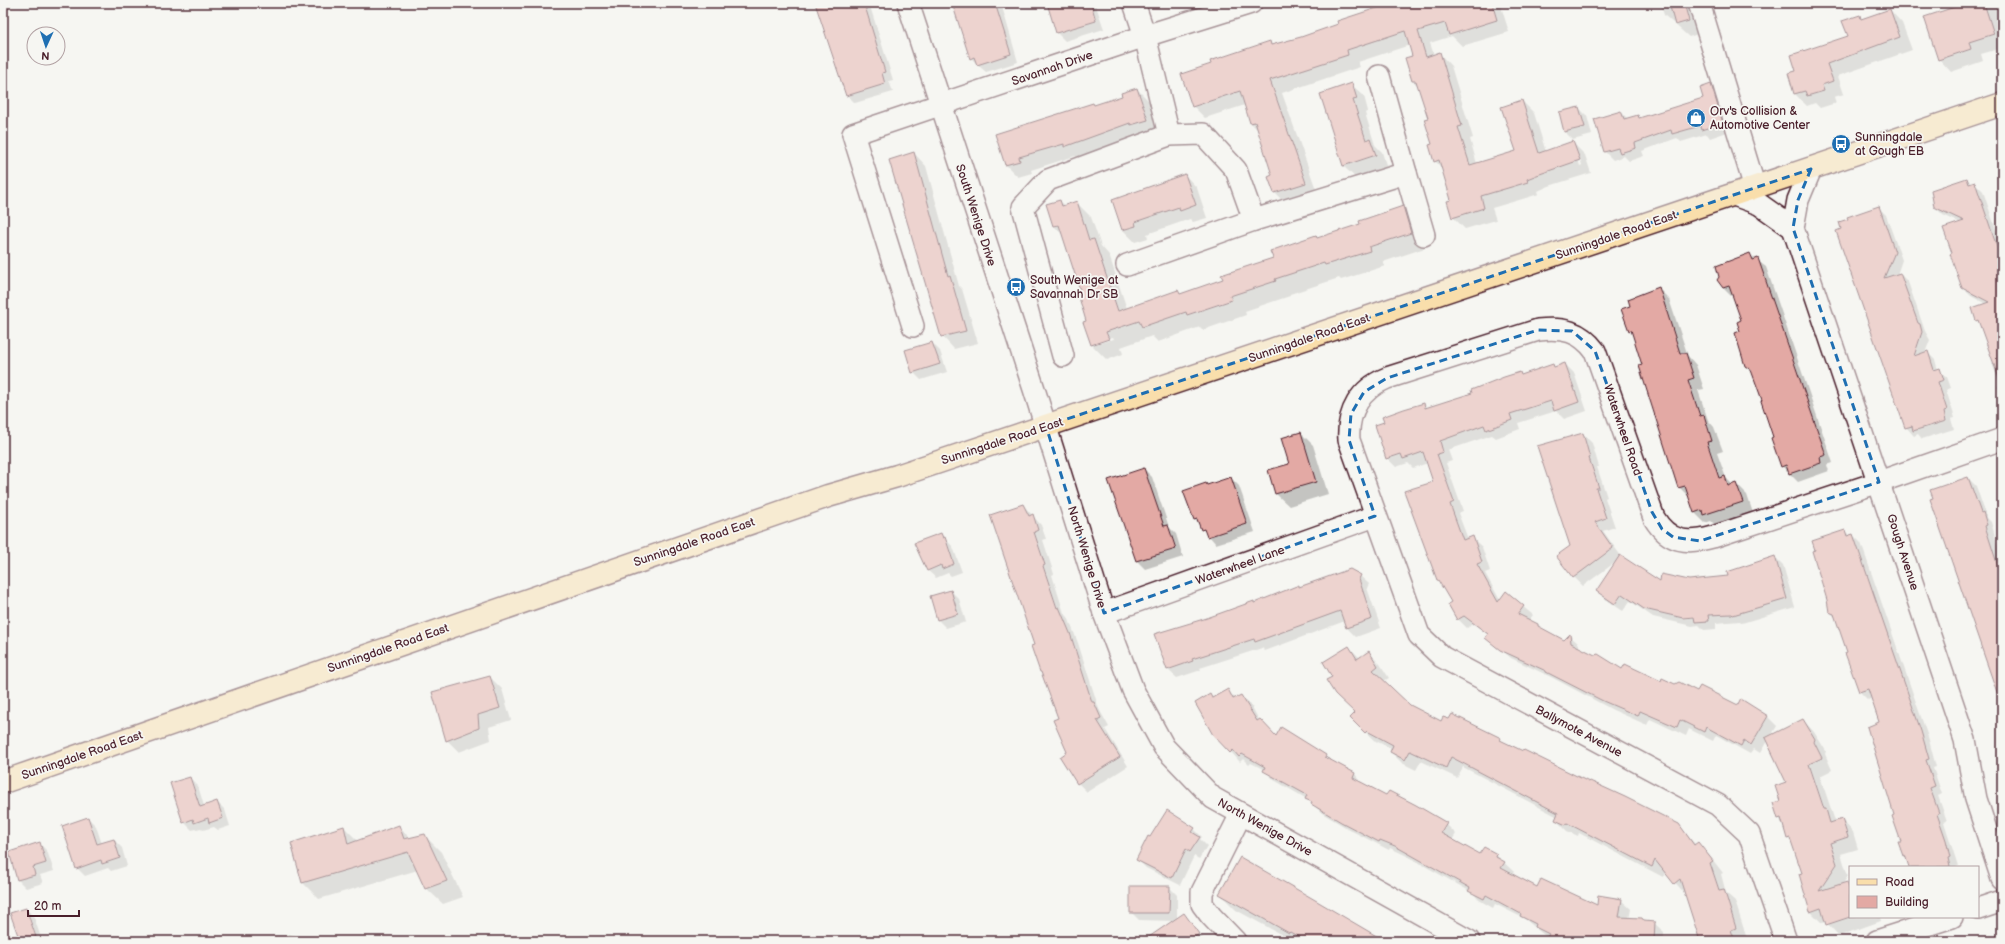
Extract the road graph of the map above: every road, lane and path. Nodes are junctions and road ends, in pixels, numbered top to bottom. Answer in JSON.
{"nodes":[{"id":1,"x":908,"y":3,"type":"edge"},
{"id":2,"x":1134,"y":3,"type":"edge"},
{"id":3,"x":1251,"y":3,"type":"edge"},
{"id":4,"x":1699,"y":3,"type":"edge"},
{"id":5,"x":1145,"y":36,"type":"junction"},
{"id":6,"x":1379,"y":76,"type":"dead end"},
{"id":7,"x":2002,"y":104,"type":"edge"},
{"id":8,"x":941,"y":105,"type":"junction"},
{"id":9,"x":1169,"y":135,"type":"junction"},
{"id":10,"x":1811,"y":169,"type":"junction"},
{"id":11,"x":1406,"y":173,"type":"junction"},
{"id":12,"x":1754,"y":188,"type":"junction"},
{"id":13,"x":1734,"y":195,"type":"junction"},
{"id":14,"x":1254,"y":220,"type":"junction"},
{"id":15,"x":1793,"y":228,"type":"junction"},
{"id":16,"x":1424,"y":235,"type":"dead end"},
{"id":17,"x":1127,"y":265,"type":"dead end"},
{"id":18,"x":913,"y":326,"type":"dead end"},
{"id":19,"x":1063,"y":356,"type":"dead end"},
{"id":20,"x":1046,"y":426,"type":"junction"},
{"id":21,"x":2002,"y":439,"type":"edge"},
{"id":22,"x":1879,"y":482,"type":"junction"},
{"id":23,"x":1375,"y":516,"type":"junction"},
{"id":24,"x":1104,"y":613,"type":"junction"},
{"id":25,"x":3,"y":782,"type":"edge"},
{"id":26,"x":1241,"y":814,"type":"junction"},
{"id":27,"x":2002,"y":879,"type":"edge"},
{"id":28,"x":2002,"y":901,"type":"edge"},
{"id":29,"x":1979,"y":908,"type":"edge"},
{"id":30,"x":1949,"y":918,"type":"edge"},
{"id":31,"x":1235,"y":941,"type":"edge"},
{"id":32,"x":1469,"y":941,"type":"edge"},
{"id":33,"x":1786,"y":941,"type":"edge"},
{"id":34,"x":1877,"y":941,"type":"edge"}],
"edges":[{"from":1,"to":8,"type":"street","name":"South Wenige Drive"},
{"from":2,"to":5,"type":"street"},
{"from":3,"to":5,"type":"street","name":"Savannah Drive"},
{"from":4,"to":12,"type":"street"},
{"from":5,"to":8,"type":"street","name":"Savannah Drive"},
{"from":5,"to":9,"type":"street"},
{"from":6,"to":11,"type":"street"},
{"from":7,"to":10,"type":"main road","name":"Sunningdale Road East"},
{"from":8,"to":18,"type":"street","name":"Savannah Drive"},
{"from":8,"to":20,"type":"street","name":"South Wenige Drive"},
{"from":9,"to":14,"type":"street"},
{"from":9,"to":19,"type":"street"},
{"from":10,"to":12,"type":"main road","name":"Sunningdale Road East"},
{"from":10,"to":15,"type":"street","name":"Gough Avenue"},
{"from":11,"to":14,"type":"street"},
{"from":11,"to":16,"type":"street"},
{"from":12,"to":13,"type":"main road","name":"Sunningdale Road East"},
{"from":13,"to":15,"type":"street"},
{"from":13,"to":20,"type":"main road","name":"Sunningdale Road East"},
{"from":14,"to":17,"type":"street"},
{"from":15,"to":22,"type":"street","name":"Gough Avenue"},
{"from":20,"to":24,"type":"street","name":"North Wenige Drive"},
{"from":20,"to":25,"type":"main road","name":"Sunningdale Road East"},
{"from":21,"to":22,"type":"street","name":"Waterwheel Road"},
{"from":22,"to":23,"type":"street","name":"Waterwheel Road"},
{"from":22,"to":27,"type":"street","name":"Gough Avenue"},
{"from":23,"to":24,"type":"street","name":"Waterwheel Lane"},
{"from":23,"to":33,"type":"street","name":"Ballymote Avenue"},
{"from":24,"to":26,"type":"street","name":"North Wenige Drive"},
{"from":26,"to":31,"type":"street"},
{"from":26,"to":32,"type":"street","name":"North Wenige Drive"},
{"from":28,"to":29,"type":"street"},
{"from":30,"to":34,"type":"street"}]}
